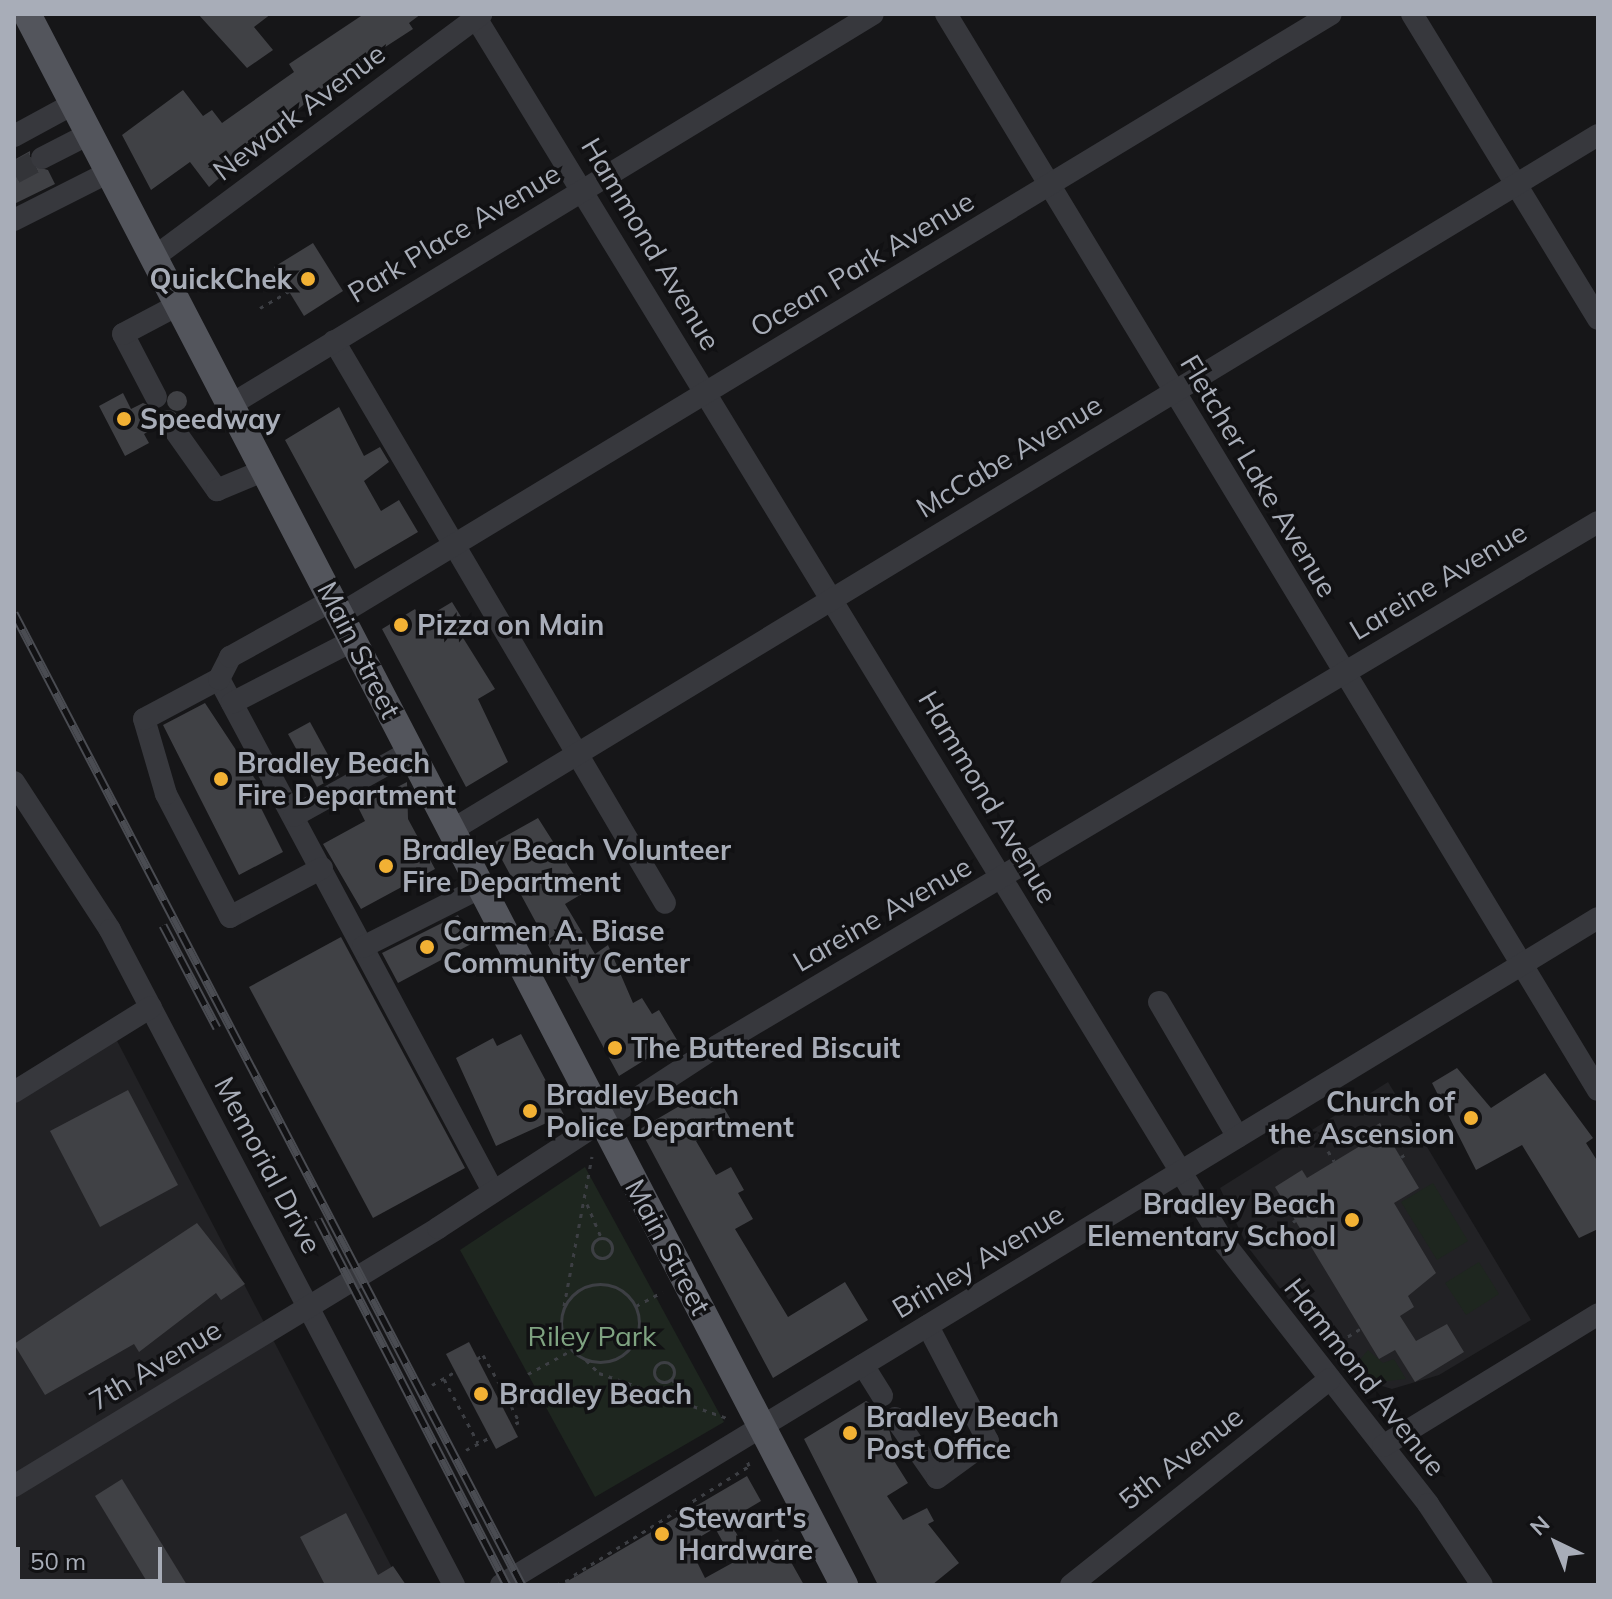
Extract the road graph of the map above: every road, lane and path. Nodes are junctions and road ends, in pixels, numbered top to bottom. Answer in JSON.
{"nodes":[{"id":1,"x":27,"y":14,"type":"edge"},
{"id":2,"x":873,"y":14,"type":"edge"},
{"id":3,"x":946,"y":14,"type":"edge"},
{"id":4,"x":1331,"y":14,"type":"edge"},
{"id":5,"x":1412,"y":14,"type":"edge"},
{"id":6,"x":479,"y":16,"type":"edge"},
{"id":7,"x":73,"y":104,"type":"junction"},
{"id":8,"x":89,"y":134,"type":"junction"},
{"id":9,"x":1598,"y":135,"type":"edge"},
{"id":10,"x":14,"y":136,"type":"edge"},
{"id":11,"x":42,"y":158,"type":"tunnel mouth"},
{"id":12,"x":109,"y":172,"type":"junction"},
{"id":13,"x":1516,"y":184,"type":"junction"},
{"id":14,"x":1049,"y":185,"type":"junction"},
{"id":15,"x":583,"y":189,"type":"junction"},
{"id":16,"x":14,"y":220,"type":"edge"},
{"id":17,"x":153,"y":258,"type":"junction"},
{"id":18,"x":289,"y":291,"type":"dead end"},
{"id":19,"x":178,"y":305,"type":"junction"},
{"id":20,"x":260,"y":308,"type":"dead end"},
{"id":21,"x":1598,"y":319,"type":"edge"},
{"id":22,"x":334,"y":341,"type":"junction"},
{"id":23,"x":1173,"y":392,"type":"junction"},
{"id":24,"x":707,"y":393,"type":"junction"},
{"id":25,"x":156,"y":397,"type":"dead end"},
{"id":26,"x":232,"y":404,"type":"junction"},
{"id":27,"x":168,"y":421,"type":"dead end"},
{"id":28,"x":265,"y":470,"type":"junction"},
{"id":29,"x":1598,"y":522,"type":"edge"},
{"id":30,"x":454,"y":546,"type":"junction"},
{"id":31,"x":832,"y":599,"type":"junction"},
{"id":32,"x":337,"y":607,"type":"junction"},
{"id":33,"x":354,"y":640,"type":"junction"},
{"id":34,"x":1344,"y":672,"type":"junction"},
{"id":35,"x":219,"y":679,"type":"junction"},
{"id":36,"x":232,"y":703,"type":"junction"},
{"id":37,"x":411,"y":751,"type":"junction"},
{"id":38,"x":576,"y":753,"type":"junction"},
{"id":39,"x":14,"y":782,"type":"edge"},
{"id":40,"x":294,"y":816,"type":"junction"},
{"id":41,"x":452,"y":830,"type":"junction"},
{"id":42,"x":322,"y":868,"type":"junction"},
{"id":43,"x":1002,"y":878,"type":"junction"},
{"id":44,"x":482,"y":887,"type":"junction"},
{"id":45,"x":665,"y":903,"type":"dead end"},
{"id":46,"x":1598,"y":918,"type":"edge"},
{"id":47,"x":363,"y":947,"type":"junction"},
{"id":48,"x":1523,"y":964,"type":"junction"},
{"id":49,"x":1159,"y":1002,"type":"dead end"},
{"id":50,"x":151,"y":1007,"type":"junction"},
{"id":51,"x":1598,"y":1090,"type":"edge"},
{"id":52,"x":14,"y":1092,"type":"edge"},
{"id":53,"x":602,"y":1121,"type":"junction"},
{"id":54,"x":1238,"y":1137,"type":"junction"},
{"id":55,"x":1328,"y":1151,"type":"dead end"},
{"id":56,"x":1408,"y":1153,"type":"dead end"},
{"id":57,"x":592,"y":1157,"type":"dead end"},
{"id":58,"x":1401,"y":1157,"type":"dead end"},
{"id":59,"x":1334,"y":1161,"type":"dead end"},
{"id":60,"x":1181,"y":1172,"type":"junction"},
{"id":61,"x":493,"y":1191,"type":"junction"},
{"id":62,"x":586,"y":1201,"type":"junction"},
{"id":63,"x":601,"y":1238,"type":"junction"},
{"id":64,"x":662,"y":1292,"type":"dead end"},
{"id":65,"x":318,"y":1301,"type":"junction"},
{"id":66,"x":636,"y":1306,"type":"junction"},
{"id":67,"x":563,"y":1309,"type":"junction"},
{"id":68,"x":1598,"y":1314,"type":"edge"},
{"id":69,"x":928,"y":1326,"type":"junction"},
{"id":70,"x":1361,"y":1328,"type":"dead end"},
{"id":71,"x":1323,"y":1347,"type":"dead end"},
{"id":72,"x":571,"y":1350,"type":"junction"},
{"id":73,"x":477,"y":1359,"type":"dead end"},
{"id":74,"x":586,"y":1360,"type":"junction"},
{"id":75,"x":863,"y":1365,"type":"junction"},
{"id":76,"x":456,"y":1371,"type":"dead end"},
{"id":77,"x":528,"y":1374,"type":"dead end"},
{"id":78,"x":672,"y":1378,"type":"junction"},
{"id":79,"x":444,"y":1379,"type":"junction"},
{"id":80,"x":1330,"y":1379,"type":"junction"},
{"id":81,"x":432,"y":1385,"type":"dead end"},
{"id":82,"x":882,"y":1396,"type":"dead end"},
{"id":83,"x":469,"y":1405,"type":"dead end"},
{"id":84,"x":690,"y":1405,"type":"junction"},
{"id":85,"x":461,"y":1410,"type":"junction"},
{"id":86,"x":727,"y":1418,"type":"dead end"},
{"id":87,"x":895,"y":1418,"type":"dead end"},
{"id":88,"x":512,"y":1425,"type":"dead end"},
{"id":89,"x":761,"y":1427,"type":"junction"},
{"id":90,"x":490,"y":1437,"type":"dead end"},
{"id":91,"x":478,"y":1443,"type":"junction"},
{"id":92,"x":1383,"y":1446,"type":"junction"},
{"id":93,"x":466,"y":1450,"type":"dead end"},
{"id":94,"x":746,"y":1456,"type":"dead end"},
{"id":95,"x":14,"y":1486,"type":"edge"},
{"id":96,"x":506,"y":1582,"type":"edge"},
{"id":97,"x":454,"y":1585,"type":"edge"},
{"id":98,"x":556,"y":1585,"type":"edge"},
{"id":99,"x":844,"y":1585,"type":"edge"},
{"id":100,"x":1071,"y":1585,"type":"edge"},
{"id":101,"x":1482,"y":1585,"type":"edge"}],
"edges":[{"from":1,"to":7,"type":"main road","name":"Main Street"},
{"from":2,"to":15,"type":"street","name":"Park Place Avenue"},
{"from":3,"to":14,"type":"street","name":"Fletcher Lake Avenue"},
{"from":4,"to":14,"type":"street","name":"Ocean Park Avenue"},
{"from":5,"to":13,"type":"street"},
{"from":6,"to":15,"type":"street","name":"Hammond Avenue"},
{"from":6,"to":17,"type":"street","name":"Newark Avenue"},
{"from":7,"to":8,"type":"main road","name":"Main Street"},
{"from":7,"to":10,"type":"street"},
{"from":8,"to":11,"type":"street"},
{"from":8,"to":12,"type":"main road","name":"Main Street"},
{"from":9,"to":13,"type":"street","name":"McCabe Avenue"},
{"from":12,"to":16,"type":"street"},
{"from":12,"to":17,"type":"main road","name":"Main Street"},
{"from":13,"to":21,"type":"street"},
{"from":13,"to":23,"type":"street","name":"McCabe Avenue"},
{"from":14,"to":23,"type":"street","name":"Fletcher Lake Avenue"},
{"from":14,"to":24,"type":"street","name":"Ocean Park Avenue"},
{"from":15,"to":22,"type":"street","name":"Park Place Avenue"},
{"from":15,"to":24,"type":"street","name":"Hammond Avenue"},
{"from":17,"to":19,"type":"main road","name":"Main Street"},
{"from":18,"to":20,"type":"path"},
{"from":19,"to":25,"type":"street"},
{"from":19,"to":26,"type":"main road","name":"Main Street"},
{"from":22,"to":26,"type":"street","name":"Park Place Avenue"},
{"from":22,"to":30,"type":"street"},
{"from":23,"to":31,"type":"street","name":"McCabe Avenue"},
{"from":23,"to":34,"type":"street","name":"Fletcher Lake Avenue"},
{"from":24,"to":30,"type":"street","name":"Ocean Park Avenue"},
{"from":24,"to":31,"type":"street","name":"Hammond Avenue"},
{"from":26,"to":28,"type":"main road","name":"Main Street"},
{"from":27,"to":28,"type":"street"},
{"from":28,"to":32,"type":"main road","name":"Main Street"},
{"from":29,"to":34,"type":"street","name":"Lareine Avenue"},
{"from":30,"to":32,"type":"street","name":"Ocean Park Avenue"},
{"from":30,"to":38,"type":"street"},
{"from":31,"to":38,"type":"street","name":"McCabe Avenue"},
{"from":31,"to":43,"type":"street","name":"Hammond Avenue"},
{"from":32,"to":33,"type":"main road","name":"Main Street"},
{"from":32,"to":35,"type":"street","name":"Ocean Park Avenue"},
{"from":33,"to":36,"type":"street"},
{"from":33,"to":37,"type":"main road","name":"Main Street"},
{"from":34,"to":43,"type":"street","name":"Lareine Avenue"},
{"from":34,"to":48,"type":"street","name":"Fletcher Lake Avenue"},
{"from":35,"to":36,"type":"street"},
{"from":35,"to":42,"type":"street"},
{"from":36,"to":40,"type":"street"},
{"from":37,"to":40,"type":"street"},
{"from":37,"to":41,"type":"main road","name":"Main Street"},
{"from":38,"to":41,"type":"street","name":"McCabe Avenue"},
{"from":38,"to":45,"type":"street"},
{"from":39,"to":50,"type":"street","name":"Memorial Drive"},
{"from":40,"to":42,"type":"street"},
{"from":41,"to":44,"type":"main road","name":"Main Street"},
{"from":42,"to":47,"type":"street"},
{"from":43,"to":53,"type":"street","name":"Lareine Avenue"},
{"from":43,"to":60,"type":"street","name":"Hammond Avenue"},
{"from":44,"to":47,"type":"street"},
{"from":44,"to":53,"type":"main road","name":"Main Street"},
{"from":46,"to":48,"type":"street","name":"Brinley Avenue"},
{"from":47,"to":61,"type":"street"},
{"from":48,"to":51,"type":"street","name":"Fletcher Lake Avenue"},
{"from":48,"to":54,"type":"street","name":"Brinley Avenue"},
{"from":49,"to":54,"type":"street"},
{"from":50,"to":52,"type":"street"},
{"from":50,"to":65,"type":"street","name":"Memorial Drive"},
{"from":53,"to":61,"type":"street","name":"Lareine Avenue"},
{"from":53,"to":89,"type":"main road","name":"Main Street"},
{"from":54,"to":60,"type":"street","name":"Brinley Avenue"},
{"from":55,"to":59,"type":"path"},
{"from":56,"to":58,"type":"path"},
{"from":57,"to":62,"type":"path"},
{"from":60,"to":69,"type":"street","name":"Brinley Avenue"},
{"from":60,"to":80,"type":"street","name":"Hammond Avenue"},
{"from":61,"to":65,"type":"street","name":"Lareine Avenue"},
{"from":62,"to":63,"type":"path"},
{"from":62,"to":67,"type":"path"},
{"from":63,"to":63,"type":"path"},
{"from":64,"to":66,"type":"path"},
{"from":65,"to":95,"type":"street","name":"7th Avenue"},
{"from":65,"to":97,"type":"street","name":"Memorial Drive"},
{"from":66,"to":67,"type":"path"},
{"from":66,"to":74,"type":"path"},
{"from":67,"to":72,"type":"path"},
{"from":68,"to":92,"type":"street"},
{"from":69,"to":75,"type":"street","name":"Brinley Avenue"},
{"from":69,"to":87,"type":"street"},
{"from":70,"to":71,"type":"path"},
{"from":72,"to":74,"type":"path"},
{"from":72,"to":77,"type":"path"},
{"from":73,"to":88,"type":"path"},
{"from":74,"to":84,"type":"path"},
{"from":75,"to":82,"type":"street"},
{"from":75,"to":89,"type":"street","name":"Brinley Avenue"},
{"from":76,"to":79,"type":"path"},
{"from":78,"to":78,"type":"path"},
{"from":78,"to":84,"type":"path"},
{"from":79,"to":81,"type":"path"},
{"from":79,"to":85,"type":"path"},
{"from":80,"to":92,"type":"street","name":"Hammond Avenue"},
{"from":80,"to":100,"type":"street","name":"5th Avenue"},
{"from":83,"to":85,"type":"path"},
{"from":84,"to":86,"type":"path"},
{"from":85,"to":91,"type":"path"},
{"from":89,"to":96,"type":"street","name":"Brinley Avenue"},
{"from":89,"to":99,"type":"main road","name":"Main Street"},
{"from":90,"to":91,"type":"path"},
{"from":91,"to":93,"type":"path"},
{"from":92,"to":101,"type":"street","name":"Hammond Avenue"},
{"from":94,"to":98,"type":"path"}]}
